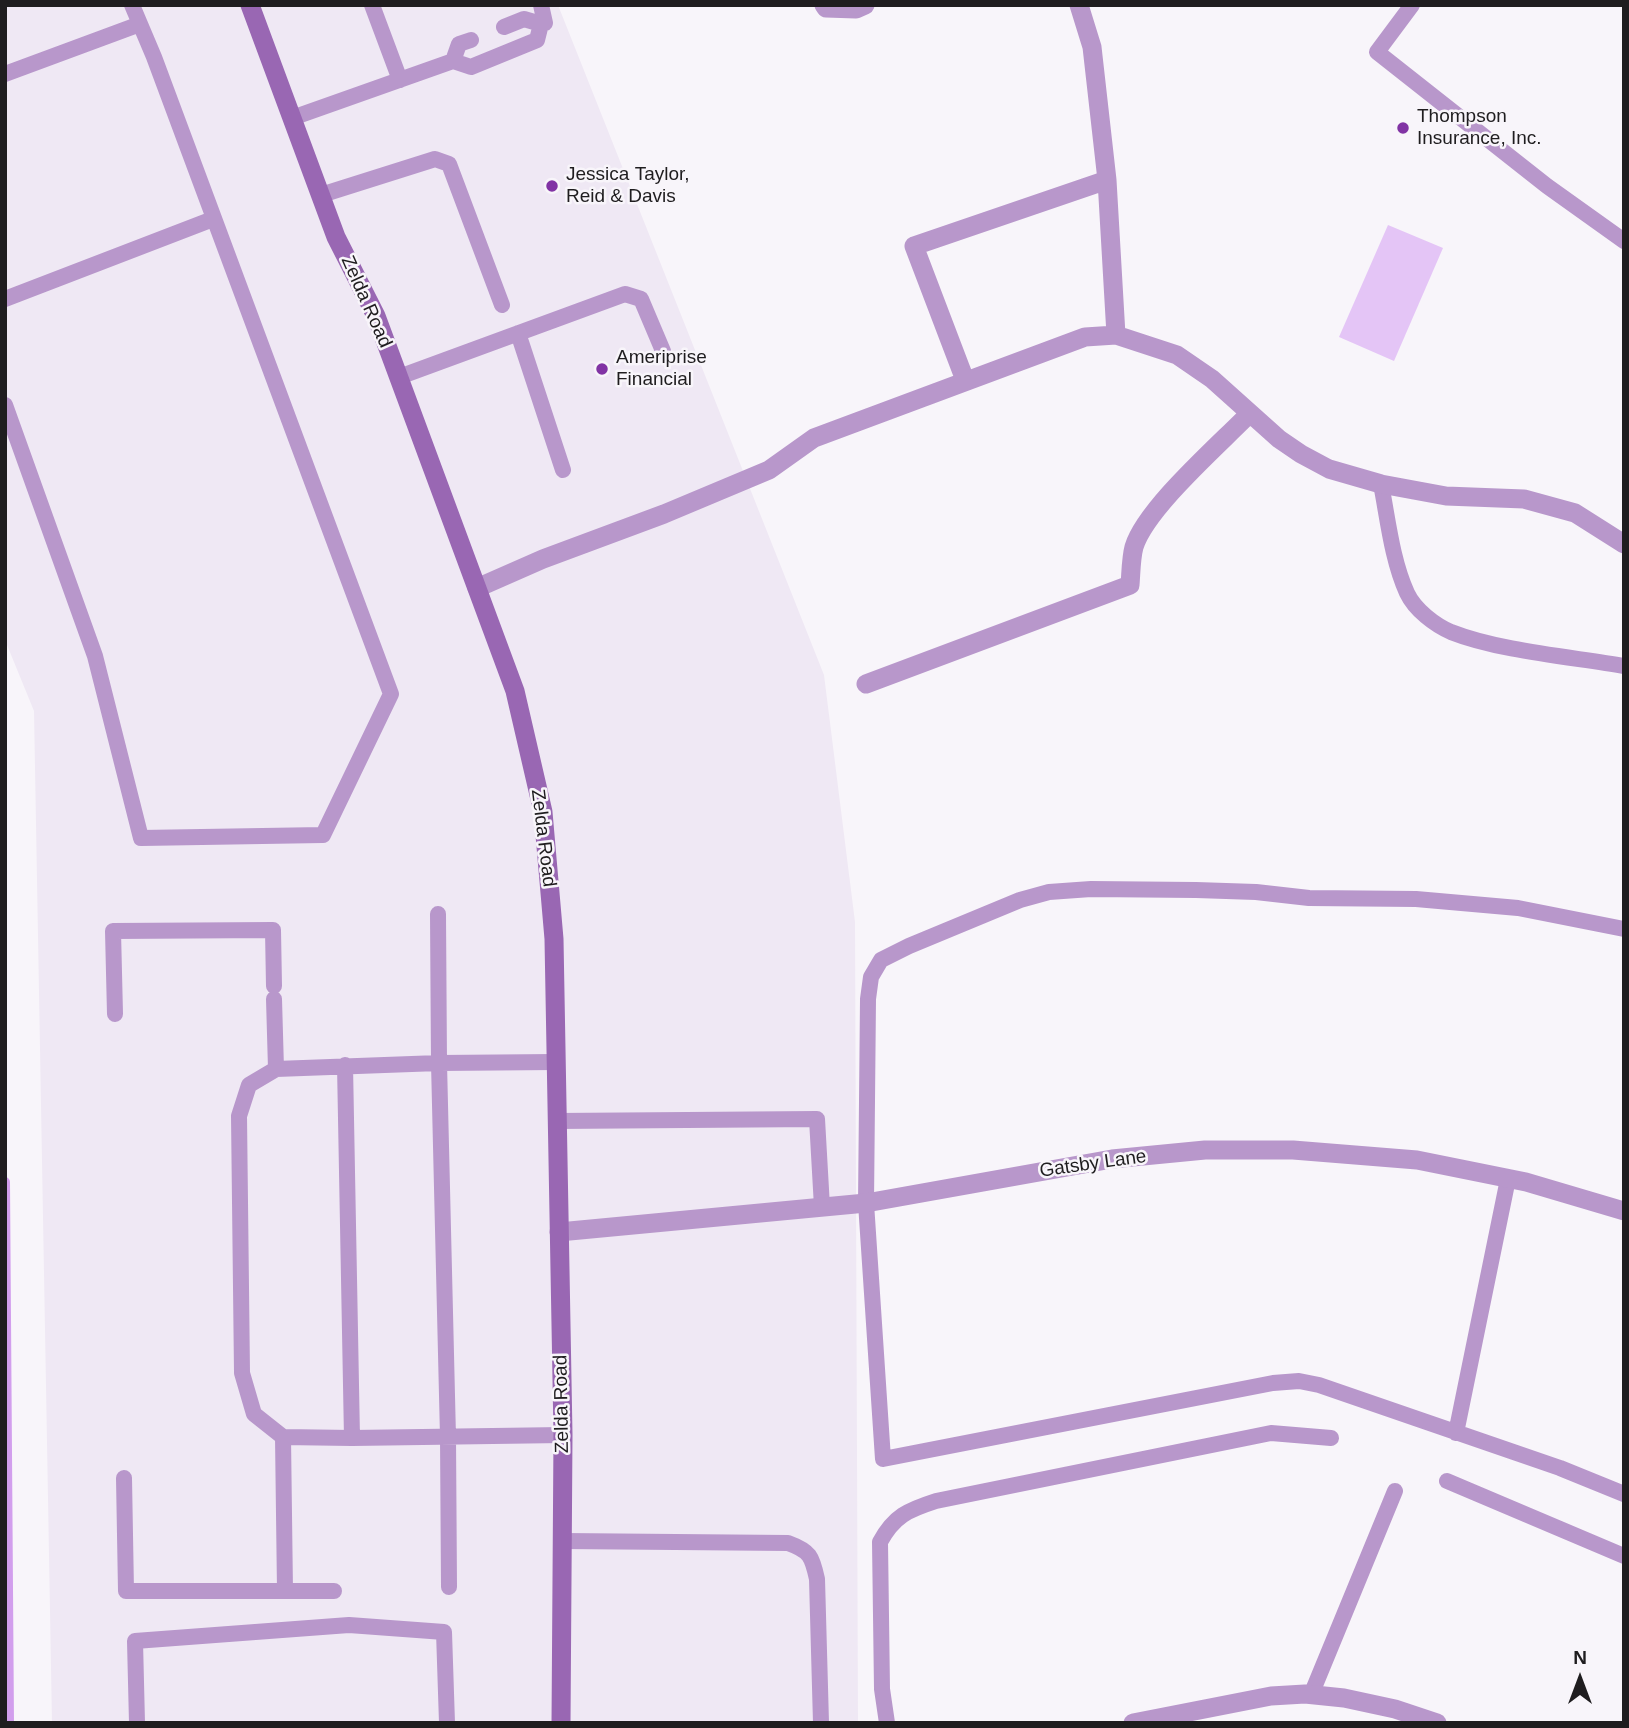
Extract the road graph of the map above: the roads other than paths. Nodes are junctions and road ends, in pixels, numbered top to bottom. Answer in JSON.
{"nodes":[{"id":1,"x":132,"y":5,"type":"edge"},
{"id":2,"x":250,"y":5,"type":"edge"},
{"id":3,"x":372,"y":5,"type":"edge"},
{"id":4,"x":541,"y":5,"type":"edge"},
{"id":5,"x":824,"y":5,"type":"edge"},
{"id":6,"x":865,"y":5,"type":"edge"},
{"id":7,"x":1079,"y":5,"type":"edge"},
{"id":8,"x":1412,"y":5,"type":"edge"},
{"id":9,"x":140,"y":24,"type":"junction"},
{"id":10,"x":541,"y":24,"type":"junction"},
{"id":11,"x":504,"y":27,"type":"dead end"},
{"id":12,"x":471,"y":40,"type":"dead end"},
{"id":13,"x":453,"y":61,"type":"junction"},
{"id":14,"x":5,"y":74,"type":"edge"},
{"id":15,"x":400,"y":80,"type":"junction"},
{"id":16,"x":292,"y":118,"type":"junction"},
{"id":17,"x":1107,"y":180,"type":"junction"},
{"id":18,"x":321,"y":195,"type":"junction"},
{"id":19,"x":212,"y":219,"type":"junction"},
{"id":20,"x":1624,"y":241,"type":"edge"},
{"id":21,"x":5,"y":299,"type":"edge"},
{"id":22,"x":502,"y":305,"type":"dead end"},
{"id":23,"x":518,"y":333,"type":"junction"},
{"id":24,"x":1116,"y":335,"type":"junction"},
{"id":25,"x":663,"y":351,"type":"dead end"},
{"id":26,"x":399,"y":377,"type":"junction"},
{"id":27,"x":965,"y":380,"type":"junction"},
{"id":28,"x":5,"y":405,"type":"edge"},
{"id":29,"x":1250,"y":413,"type":"junction"},
{"id":30,"x":563,"y":470,"type":"dead end"},
{"id":31,"x":1381,"y":484,"type":"junction"},
{"id":32,"x":1624,"y":544,"type":"edge"},
{"id":33,"x":477,"y":588,"type":"junction"},
{"id":34,"x":1624,"y":666,"type":"edge"},
{"id":35,"x":866,"y":684,"type":"dead end"},
{"id":36,"x":438,"y":914,"type":"dead end"},
{"id":37,"x":1624,"y":929,"type":"edge"},
{"id":38,"x":115,"y":1014,"type":"dead end"},
{"id":39,"x":555,"y":1062,"type":"junction"},
{"id":40,"x":439,"y":1063,"type":"junction"},
{"id":41,"x":345,"y":1065,"type":"junction"},
{"id":42,"x":276,"y":1069,"type":"junction"},
{"id":43,"x":556,"y":1121,"type":"junction"},
{"id":44,"x":1508,"y":1179,"type":"junction"},
{"id":45,"x":866,"y":1203,"type":"junction"},
{"id":46,"x":822,"y":1207,"type":"junction"},
{"id":47,"x":1624,"y":1211,"type":"edge"},
{"id":48,"x":559,"y":1232,"type":"junction"},
{"id":49,"x":1456,"y":1433,"type":"junction"},
{"id":50,"x":563,"y":1435,"type":"junction"},
{"id":51,"x":283,"y":1437,"type":"junction"},
{"id":52,"x":448,"y":1437,"type":"junction"},
{"id":53,"x":352,"y":1438,"type":"junction"},
{"id":54,"x":1331,"y":1438,"type":"dead end"},
{"id":55,"x":124,"y":1478,"type":"dead end"},
{"id":56,"x":1447,"y":1481,"type":"dead end"},
{"id":57,"x":1395,"y":1490,"type":"dead end"},
{"id":58,"x":1624,"y":1494,"type":"edge"},
{"id":59,"x":563,"y":1542,"type":"junction"},
{"id":60,"x":1624,"y":1556,"type":"edge"},
{"id":61,"x":449,"y":1587,"type":"dead end"},
{"id":62,"x":285,"y":1591,"type":"junction"},
{"id":63,"x":334,"y":1591,"type":"dead end"},
{"id":64,"x":1311,"y":1695,"type":"junction"},
{"id":65,"x":137,"y":1723,"type":"edge"},
{"id":66,"x":447,"y":1723,"type":"edge"},
{"id":67,"x":561,"y":1723,"type":"edge"},
{"id":68,"x":821,"y":1723,"type":"edge"},
{"id":69,"x":887,"y":1723,"type":"edge"},
{"id":70,"x":1133,"y":1723,"type":"edge"},
{"id":71,"x":1437,"y":1723,"type":"edge"}],
"edges":[{"from":1,"to":9,"type":"lane"},
{"from":2,"to":16,"type":"main road","name":"Zelda Road"},
{"from":3,"to":15,"type":"lane"},
{"from":4,"to":10,"type":"lane"},
{"from":5,"to":6,"type":"street"},
{"from":7,"to":17,"type":"street"},
{"from":8,"to":20,"type":"lane"},
{"from":9,"to":14,"type":"lane"},
{"from":9,"to":19,"type":"lane"},
{"from":10,"to":11,"type":"lane"},
{"from":10,"to":13,"type":"lane"},
{"from":12,"to":13,"type":"lane"},
{"from":13,"to":15,"type":"lane"},
{"from":15,"to":16,"type":"lane"},
{"from":16,"to":18,"type":"main road","name":"Zelda Road"},
{"from":17,"to":24,"type":"street"},
{"from":17,"to":27,"type":"street"},
{"from":18,"to":22,"type":"lane"},
{"from":18,"to":26,"type":"main road","name":"Zelda Road"},
{"from":19,"to":21,"type":"lane"},
{"from":19,"to":28,"type":"lane"},
{"from":23,"to":25,"type":"lane"},
{"from":23,"to":26,"type":"lane"},
{"from":23,"to":30,"type":"lane"},
{"from":24,"to":27,"type":"street"},
{"from":24,"to":29,"type":"street"},
{"from":26,"to":33,"type":"main road","name":"Zelda Road"},
{"from":27,"to":33,"type":"street"},
{"from":29,"to":31,"type":"street"},
{"from":29,"to":35,"type":"street"},
{"from":31,"to":32,"type":"street"},
{"from":31,"to":34,"type":"lane"},
{"from":33,"to":39,"type":"main road","name":"Zelda Road"},
{"from":36,"to":40,"type":"lane"},
{"from":37,"to":45,"type":"lane"},
{"from":38,"to":42,"type":"lane"},
{"from":39,"to":40,"type":"lane"},
{"from":39,"to":43,"type":"main road","name":"Zelda Road"},
{"from":40,"to":41,"type":"lane"},
{"from":40,"to":52,"type":"lane"},
{"from":41,"to":42,"type":"lane"},
{"from":41,"to":53,"type":"lane"},
{"from":42,"to":51,"type":"lane"},
{"from":43,"to":46,"type":"lane"},
{"from":43,"to":48,"type":"main road","name":"Zelda Road"},
{"from":44,"to":45,"type":"street","name":"Gatsby Lane"},
{"from":44,"to":47,"type":"street","name":"Gatsby Lane"},
{"from":44,"to":49,"type":"lane"},
{"from":45,"to":46,"type":"street","name":"Gatsby Lane"},
{"from":45,"to":49,"type":"lane"},
{"from":46,"to":48,"type":"street","name":"Gatsby Lane"},
{"from":48,"to":50,"type":"main road","name":"Zelda Road"},
{"from":49,"to":58,"type":"lane"},
{"from":50,"to":52,"type":"lane"},
{"from":50,"to":59,"type":"main road","name":"Zelda Road"},
{"from":51,"to":53,"type":"lane"},
{"from":51,"to":62,"type":"lane"},
{"from":52,"to":53,"type":"lane"},
{"from":52,"to":61,"type":"lane"},
{"from":54,"to":69,"type":"lane"},
{"from":55,"to":62,"type":"lane"},
{"from":56,"to":60,"type":"lane"},
{"from":57,"to":64,"type":"lane"},
{"from":59,"to":67,"type":"main road","name":"Zelda Road"},
{"from":59,"to":68,"type":"lane"},
{"from":62,"to":63,"type":"lane"},
{"from":64,"to":70,"type":"street"},
{"from":64,"to":71,"type":"street"},
{"from":65,"to":66,"type":"lane"}]}
